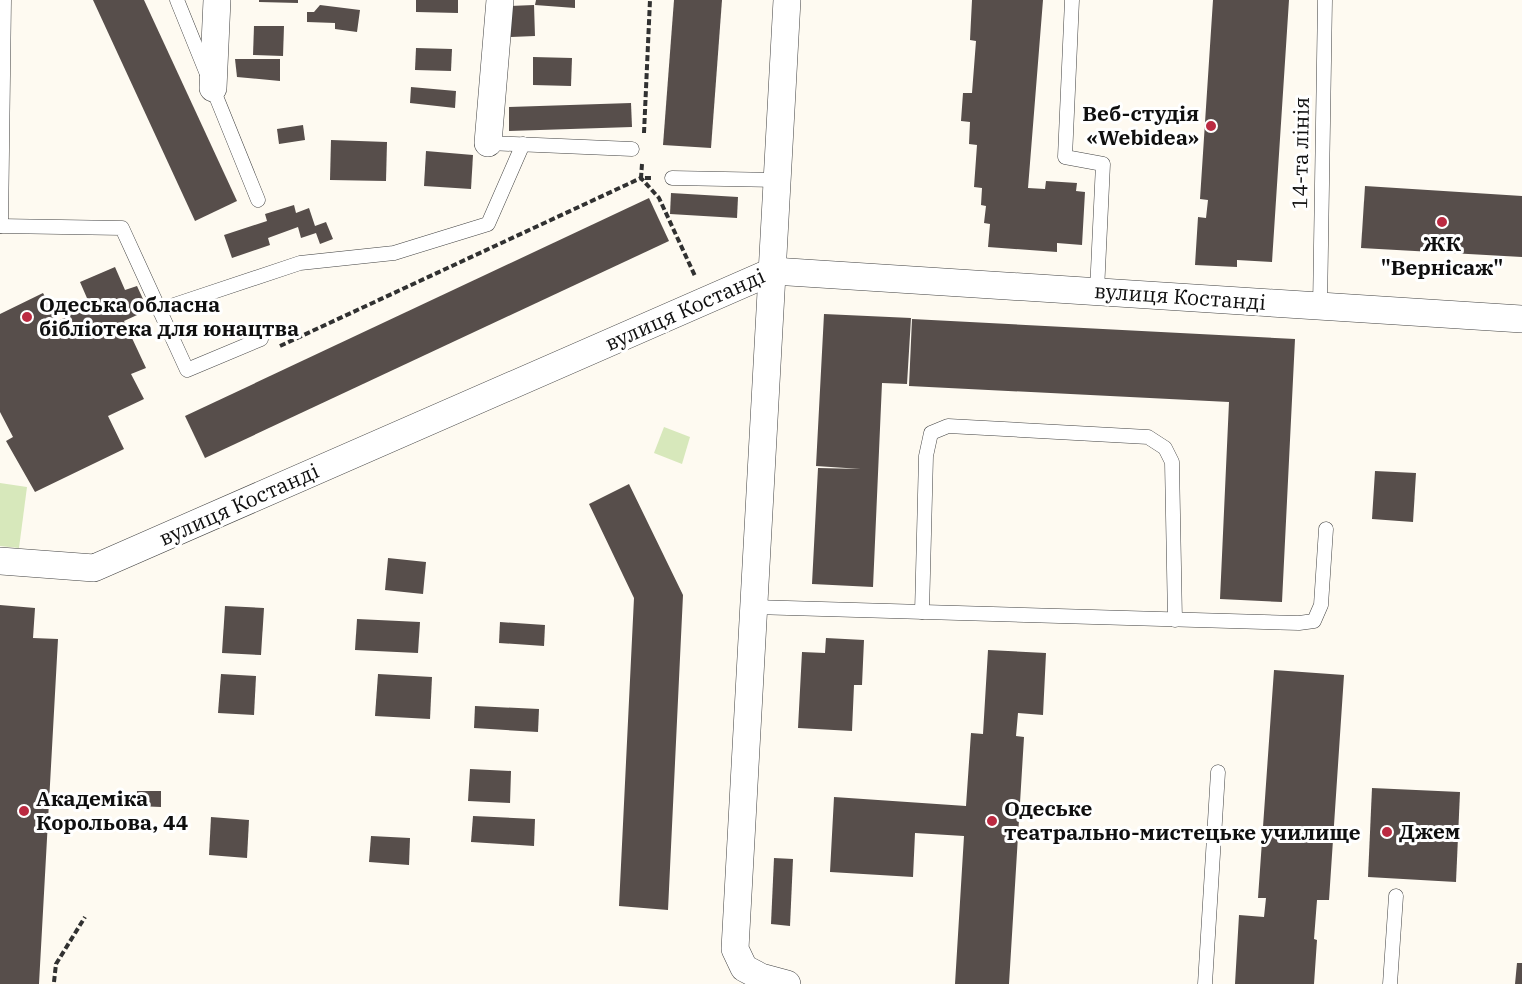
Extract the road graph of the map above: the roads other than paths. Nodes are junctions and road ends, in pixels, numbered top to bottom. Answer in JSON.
{"nodes":[{"id":1,"x":4,"y":0,"type":"edge"},
{"id":2,"x":177,"y":0,"type":"edge"},
{"id":3,"x":217,"y":0,"type":"edge"},
{"id":4,"x":500,"y":0,"type":"edge"},
{"id":5,"x":787,"y":0,"type":"edge"},
{"id":6,"x":1072,"y":0,"type":"edge"},
{"id":7,"x":1325,"y":0,"type":"edge"},
{"id":8,"x":213,"y":88,"type":"junction"},
{"id":9,"x":488,"y":143,"type":"joint"},
{"id":10,"x":523,"y":144,"type":"junction"},
{"id":11,"x":632,"y":149,"type":"dead end"},
{"id":12,"x":672,"y":178,"type":"road end"},
{"id":13,"x":777,"y":180,"type":"junction"},
{"id":14,"x":258,"y":200,"type":"dead end"},
{"id":15,"x":1,"y":226,"type":"edge"},
{"id":16,"x":773,"y":271,"type":"junction"},
{"id":17,"x":1097,"y":291,"type":"junction"},
{"id":18,"x":1320,"y":307,"type":"junction"},
{"id":19,"x":159,"y":310,"type":"junction"},
{"id":20,"x":1522,"y":319,"type":"edge"},
{"id":21,"x":261,"y":339,"type":"road end"},
{"id":22,"x":1326,"y":529,"type":"dead end"},
{"id":23,"x":0,"y":561,"type":"edge"},
{"id":24,"x":754,"y":607,"type":"junction"},
{"id":25,"x":922,"y":612,"type":"junction"},
{"id":26,"x":1175,"y":620,"type":"junction"},
{"id":27,"x":1218,"y":772,"type":"dead end"},
{"id":28,"x":1396,"y":896,"type":"dead end"},
{"id":29,"x":787,"y":984,"type":"edge"},
{"id":30,"x":1205,"y":984,"type":"edge"},
{"id":31,"x":1390,"y":984,"type":"edge"}],
"edges":[{"from":1,"to":15,"type":"lane"},
{"from":2,"to":8,"type":"lane"},
{"from":3,"to":8,"type":"street"},
{"from":4,"to":9,"type":"street"},
{"from":5,"to":13,"type":"street"},
{"from":6,"to":17,"type":"lane"},
{"from":7,"to":18,"type":"lane","name":"14-та лінія"},
{"from":8,"to":14,"type":"lane"},
{"from":9,"to":10,"type":"lane"},
{"from":10,"to":11,"type":"lane"},
{"from":10,"to":19,"type":"lane"},
{"from":12,"to":13,"type":"lane"},
{"from":13,"to":16,"type":"street"},
{"from":15,"to":19,"type":"lane"},
{"from":16,"to":17,"type":"street","name":"вулиця Костанді"},
{"from":16,"to":23,"type":"street","name":"вулиця Костанді"},
{"from":16,"to":24,"type":"street"},
{"from":17,"to":18,"type":"street","name":"вулиця Костанді"},
{"from":18,"to":20,"type":"street","name":"вулиця Костанді"},
{"from":19,"to":21,"type":"lane"},
{"from":22,"to":26,"type":"lane"},
{"from":24,"to":25,"type":"lane"},
{"from":24,"to":29,"type":"street"},
{"from":25,"to":26,"type":"lane"},
{"from":25,"to":26,"type":"lane"},
{"from":27,"to":30,"type":"lane"},
{"from":28,"to":31,"type":"lane"}]}
